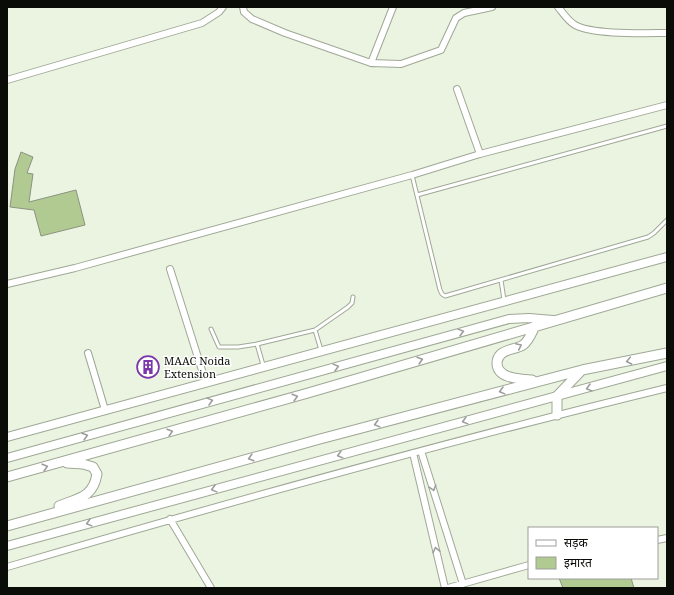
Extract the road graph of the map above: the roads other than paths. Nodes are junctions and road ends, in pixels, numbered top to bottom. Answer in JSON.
{"nodes":[{"id":1,"x":224,"y":7,"type":"edge"},
{"id":2,"x":243,"y":7,"type":"edge"},
{"id":3,"x":393,"y":7,"type":"edge"},
{"id":4,"x":492,"y":7,"type":"edge"},
{"id":5,"x":558,"y":7,"type":"edge"},
{"id":6,"x":667,"y":32,"type":"edge"},
{"id":7,"x":371,"y":63,"type":"junction"},
{"id":8,"x":7,"y":80,"type":"edge"},
{"id":9,"x":458,"y":88,"type":"dead end"},
{"id":10,"x":667,"y":105,"type":"edge"},
{"id":11,"x":667,"y":126,"type":"edge"},
{"id":12,"x":480,"y":154,"type":"junction"},
{"id":13,"x":412,"y":175,"type":"junction"},
{"id":14,"x":417,"y":195,"type":"junction"},
{"id":15,"x":667,"y":220,"type":"edge"},
{"id":16,"x":667,"y":257,"type":"edge"},
{"id":17,"x":170,"y":269,"type":"dead end"},
{"id":18,"x":500,"y":280,"type":"junction"},
{"id":19,"x":7,"y":284,"type":"edge"},
{"id":20,"x":667,"y":288,"type":"edge"},
{"id":21,"x":353,"y":297,"type":"dead end"},
{"id":22,"x":504,"y":302,"type":"junction"},
{"id":23,"x":555,"y":321,"type":"junction"},
{"id":24,"x":535,"y":326,"type":"junction"},
{"id":25,"x":211,"y":329,"type":"dead end"},
{"id":26,"x":315,"y":330,"type":"junction"},
{"id":27,"x":257,"y":344,"type":"junction"},
{"id":28,"x":322,"y":351,"type":"junction"},
{"id":29,"x":88,"y":353,"type":"dead end"},
{"id":30,"x":667,"y":353,"type":"edge"},
{"id":31,"x":667,"y":366,"type":"edge"},
{"id":32,"x":264,"y":367,"type":"junction"},
{"id":33,"x":582,"y":370,"type":"junction"},
{"id":34,"x":540,"y":381,"type":"junction"},
{"id":35,"x":206,"y":383,"type":"junction"},
{"id":36,"x":667,"y":388,"type":"edge"},
{"id":37,"x":557,"y":396,"type":"junction"},
{"id":38,"x":105,"y":410,"type":"junction"},
{"id":39,"x":557,"y":415,"type":"junction"},
{"id":40,"x":7,"y":437,"type":"edge"},
{"id":41,"x":421,"y":451,"type":"junction"},
{"id":42,"x":413,"y":453,"type":"junction"},
{"id":43,"x":7,"y":458,"type":"edge"},
{"id":44,"x":62,"y":462,"type":"junction"},
{"id":45,"x":7,"y":477,"type":"edge"},
{"id":46,"x":170,"y":519,"type":"junction"},
{"id":47,"x":29,"y":520,"type":"junction"},
{"id":48,"x":7,"y":526,"type":"edge"},
{"id":49,"x":7,"y":546,"type":"edge"},
{"id":50,"x":528,"y":565,"type":"edge"},
{"id":51,"x":7,"y":567,"type":"edge"},
{"id":52,"x":463,"y":584,"type":"junction"},
{"id":53,"x":211,"y":588,"type":"edge"},
{"id":54,"x":447,"y":588,"type":"edge"}],
"edges":[{"from":1,"to":8,"type":"street"},
{"from":2,"to":7,"type":"street"},
{"from":3,"to":7,"type":"street"},
{"from":4,"to":7,"type":"street"},
{"from":5,"to":6,"type":"street"},
{"from":9,"to":12,"type":"street"},
{"from":10,"to":12,"type":"street"},
{"from":11,"to":14,"type":"lane"},
{"from":12,"to":13,"type":"street"},
{"from":13,"to":14,"type":"lane"},
{"from":13,"to":19,"type":"street"},
{"from":14,"to":18,"type":"lane"},
{"from":15,"to":18,"type":"lane"},
{"from":16,"to":22,"type":"street"},
{"from":17,"to":35,"type":"street"},
{"from":18,"to":22,"type":"lane"},
{"from":20,"to":23,"type":"main road"},
{"from":21,"to":26,"type":"lane"},
{"from":22,"to":28,"type":"street"},
{"from":23,"to":24,"type":"main road"},
{"from":43,"to":23,"type":"street","one_way":true},
{"from":34,"to":24,"type":"main road","one_way":true},
{"from":44,"to":24,"type":"main road","one_way":true},
{"from":25,"to":27,"type":"lane"},
{"from":26,"to":27,"type":"lane"},
{"from":26,"to":28,"type":"lane"},
{"from":27,"to":32,"type":"lane"},
{"from":28,"to":32,"type":"street"},
{"from":29,"to":38,"type":"street"},
{"from":30,"to":33,"type":"main road","one_way":true},
{"from":31,"to":37,"type":"street","one_way":true},
{"from":32,"to":35,"type":"street"},
{"from":33,"to":34,"type":"main road"},
{"from":33,"to":37,"type":"main road"},
{"from":34,"to":47,"type":"main road","one_way":true},
{"from":35,"to":38,"type":"street"},
{"from":36,"to":39,"type":"street"},
{"from":37,"to":39,"type":"main road"},
{"from":37,"to":49,"type":"street","one_way":true},
{"from":38,"to":40,"type":"street"},
{"from":39,"to":41,"type":"street"},
{"from":41,"to":42,"type":"street"},
{"from":41,"to":52,"type":"street","one_way":true},
{"from":42,"to":46,"type":"street"},
{"from":54,"to":42,"type":"street","one_way":true},
{"from":45,"to":44,"type":"main road","one_way":true},
{"from":44,"to":47,"type":"main road"},
{"from":46,"to":51,"type":"street"},
{"from":46,"to":53,"type":"street"},
{"from":47,"to":48,"type":"main road"},
{"from":50,"to":52,"type":"street"},
{"from":52,"to":54,"type":"street"}]}
